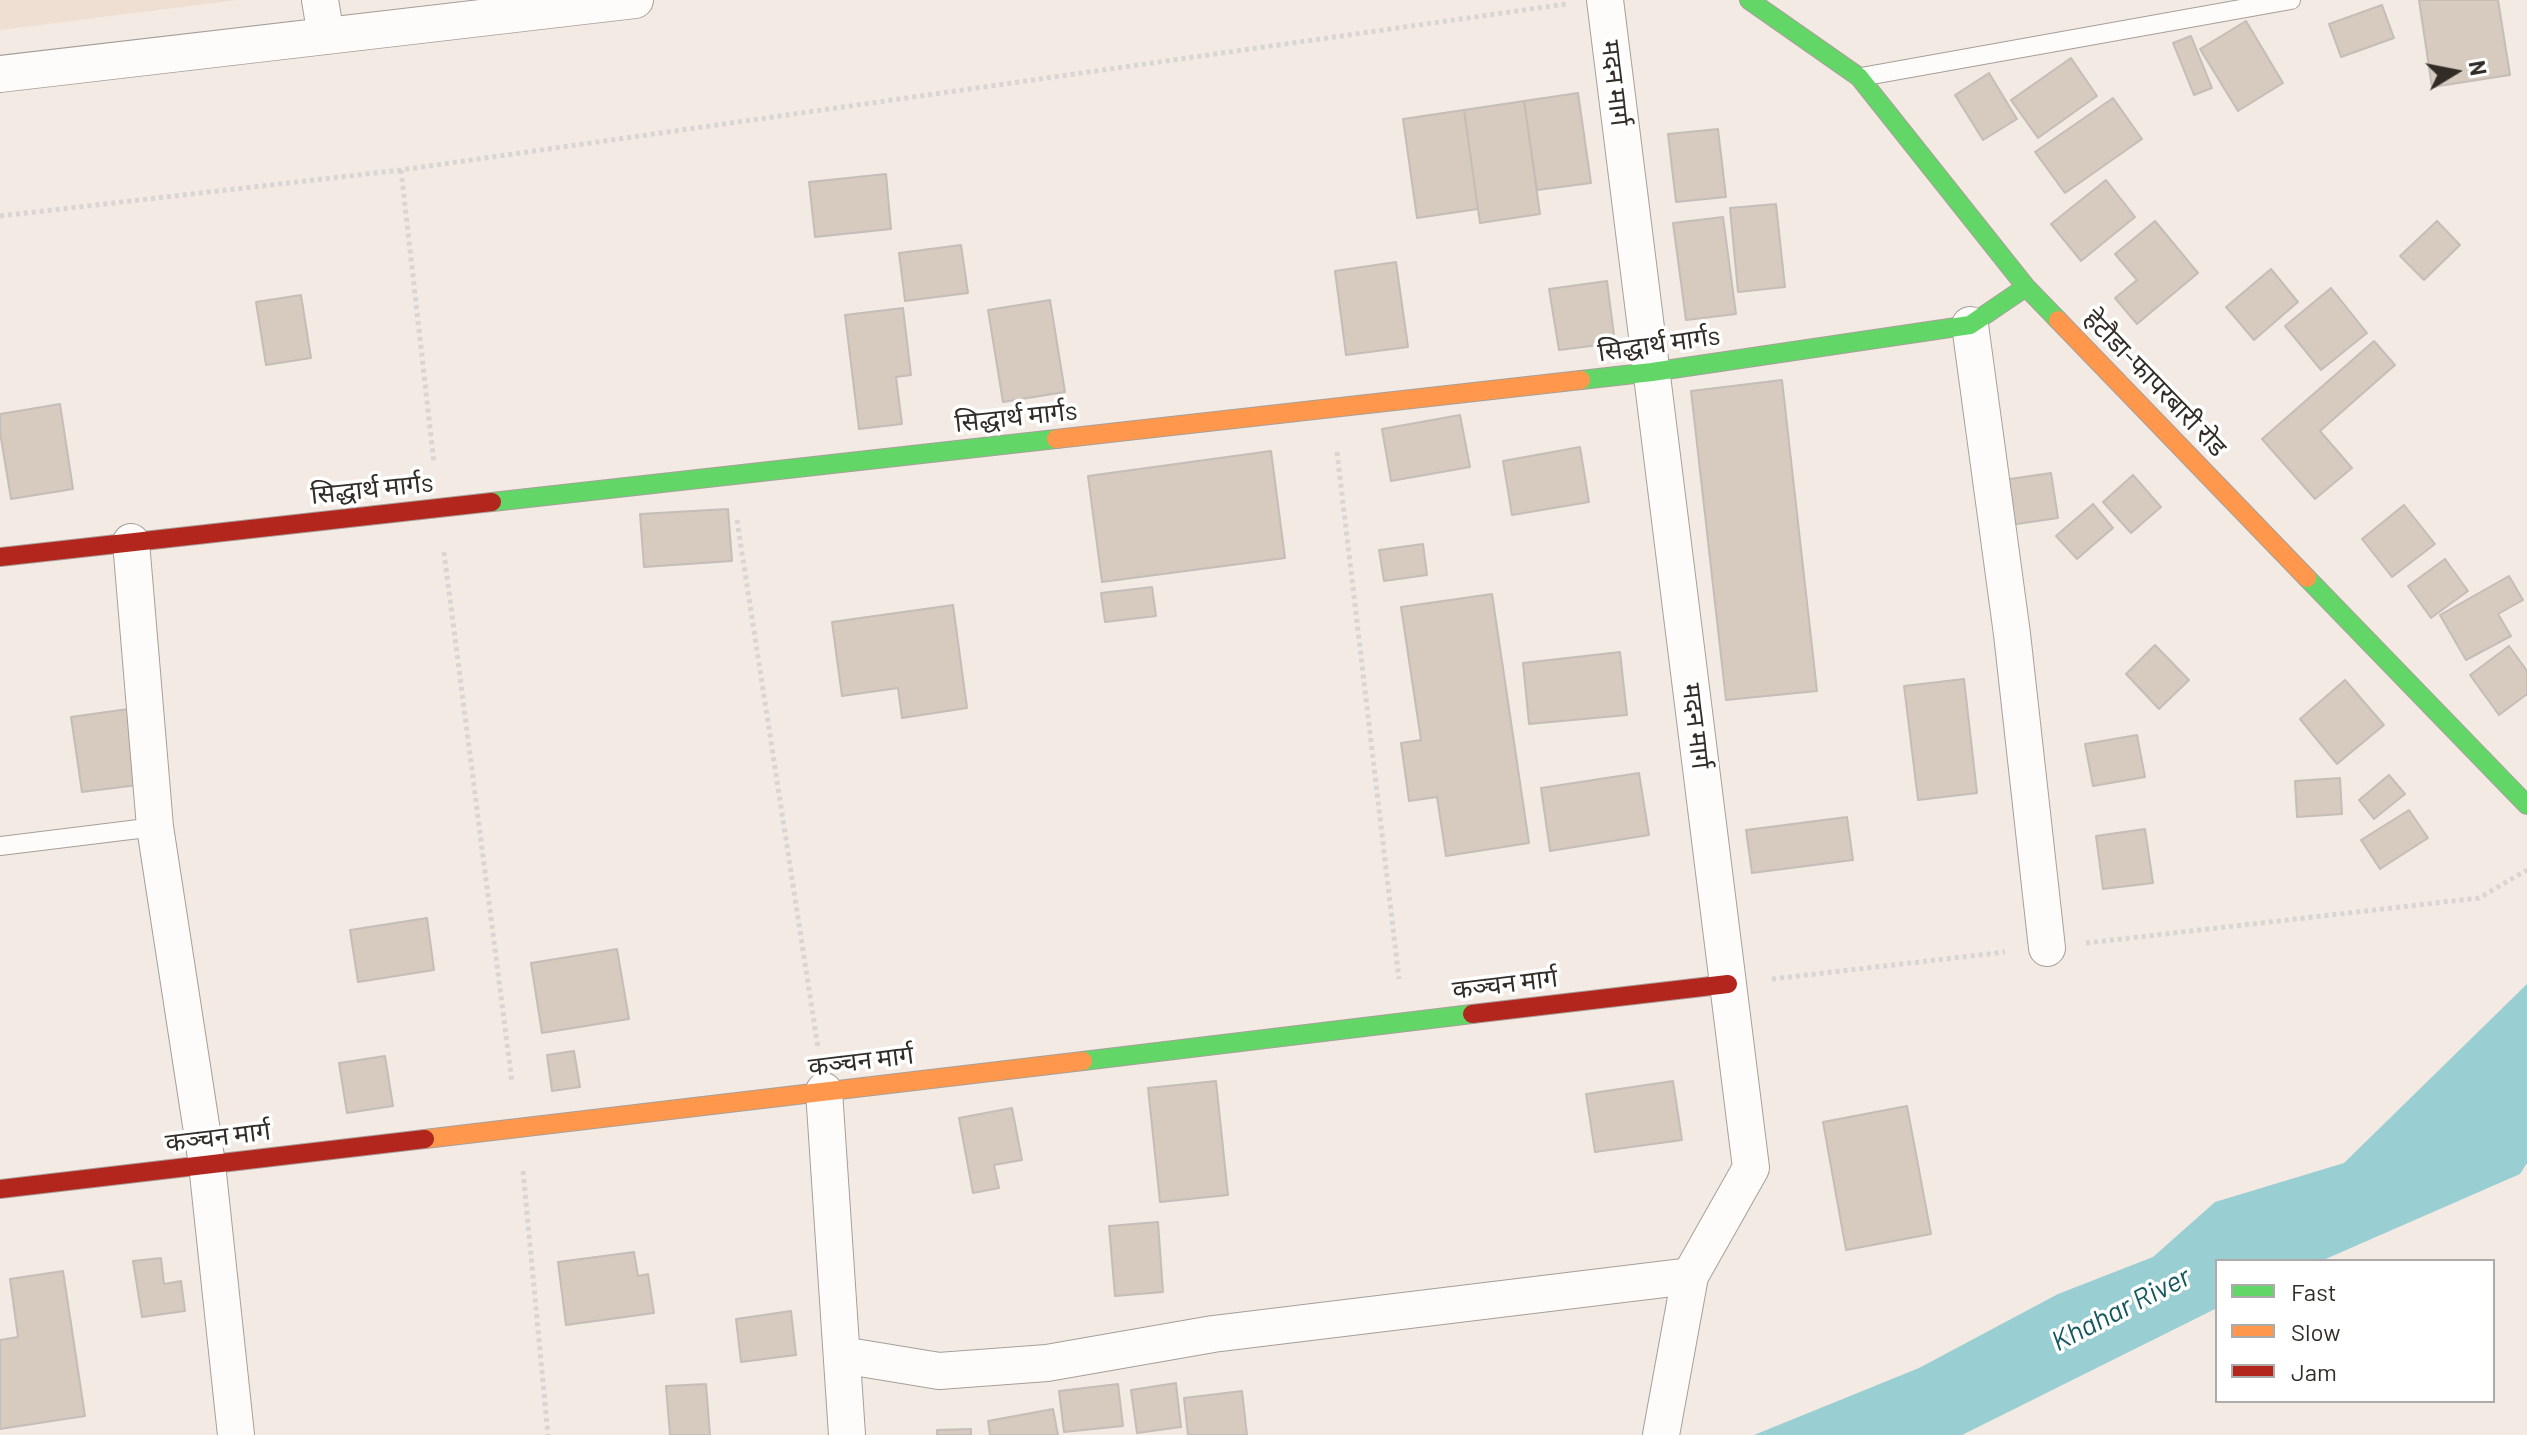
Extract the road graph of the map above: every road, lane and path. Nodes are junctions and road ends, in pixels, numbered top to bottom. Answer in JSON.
{"nodes":[{"id":1,"x":320,"y":0,"type":"edge"},
{"id":2,"x":635,"y":0,"type":"edge"},
{"id":3,"x":1749,"y":0,"type":"edge"},
{"id":4,"x":2291,"y":0,"type":"edge"},
{"id":5,"x":1592,"y":1,"type":"edge"},
{"id":6,"x":326,"y":36,"type":"junction"},
{"id":7,"x":0,"y":74,"type":"edge"},
{"id":8,"x":1859,"y":77,"type":"junction"},
{"id":9,"x":401,"y":170,"type":"junction"},
{"id":10,"x":0,"y":216,"type":"edge"},
{"id":11,"x":2026,"y":287,"type":"junction"},
{"id":12,"x":1970,"y":325,"type":"junction"},
{"id":13,"x":1652,"y":372,"type":"junction"},
{"id":14,"x":1332,"y":408,"type":"junction"},
{"id":15,"x":731,"y":475,"type":"junction"},
{"id":16,"x":439,"y":508,"type":"junction"},
{"id":17,"x":131,"y":542,"type":"junction"},
{"id":18,"x":0,"y":557,"type":"edge"},
{"id":19,"x":2527,"y":805,"type":"edge"},
{"id":20,"x":155,"y":827,"type":"junction"},
{"id":21,"x":0,"y":846,"type":"edge"},
{"id":22,"x":2527,"y":870,"type":"edge"},
{"id":23,"x":2047,"y":948,"type":"junction"},
{"id":24,"x":1728,"y":984,"type":"junction"},
{"id":25,"x":1405,"y":1022,"type":"junction"},
{"id":26,"x":824,"y":1091,"type":"junction"},
{"id":27,"x":518,"y":1128,"type":"junction"},
{"id":28,"x":207,"y":1164,"type":"junction"},
{"id":29,"x":0,"y":1189,"type":"edge"},
{"id":30,"x":1690,"y":1276,"type":"junction"},
{"id":31,"x":842,"y":1355,"type":"junction"},
{"id":32,"x":236,"y":1435,"type":"edge"},
{"id":33,"x":548,"y":1435,"type":"edge"},
{"id":34,"x":847,"y":1435,"type":"edge"},
{"id":35,"x":1661,"y":1435,"type":"edge"}],
"edges":[{"from":1,"to":6,"type":"street"},
{"from":2,"to":6,"type":"street"},
{"from":3,"to":8,"type":"main road","name":"हेटौडा-फापरबारी रोड"},
{"from":4,"to":8,"type":"lane"},
{"from":5,"to":9,"type":"path"},
{"from":5,"to":13,"type":"street","name":"मदन मार्ग"},
{"from":6,"to":7,"type":"street"},
{"from":8,"to":11,"type":"main road","name":"हेटौडा-फापरबारी रोड"},
{"from":9,"to":10,"type":"path"},
{"from":9,"to":16,"type":"path"},
{"from":11,"to":12,"type":"main road","name":"सिद्धार्थ मार्गs"},
{"from":11,"to":19,"type":"main road","name":"हेटौडा-फापरबारी रोड"},
{"from":12,"to":13,"type":"main road","name":"सिद्धार्थ मार्गs"},
{"from":12,"to":23,"type":"street"},
{"from":13,"to":14,"type":"main road","name":"सिद्धार्थ मार्गs"},
{"from":13,"to":24,"type":"street","name":"मदन मार्ग"},
{"from":14,"to":15,"type":"main road","name":"सिद्धार्थ मार्गs"},
{"from":14,"to":25,"type":"path"},
{"from":15,"to":16,"type":"main road","name":"सिद्धार्थ मार्गs"},
{"from":15,"to":26,"type":"path"},
{"from":16,"to":17,"type":"main road","name":"सिद्धार्थ मार्गs"},
{"from":16,"to":27,"type":"path"},
{"from":17,"to":18,"type":"main road","name":"सिद्धार्थ मार्गs"},
{"from":17,"to":20,"type":"street"},
{"from":20,"to":21,"type":"lane"},
{"from":20,"to":28,"type":"street"},
{"from":22,"to":23,"type":"path"},
{"from":23,"to":24,"type":"path"},
{"from":24,"to":25,"type":"main road","name":"कञ्चन मार्ग"},
{"from":24,"to":30,"type":"street","name":"मदन मार्ग"},
{"from":25,"to":26,"type":"main road","name":"कञ्चन मार्ग"},
{"from":26,"to":27,"type":"main road","name":"कञ्चन मार्ग"},
{"from":26,"to":31,"type":"street"},
{"from":27,"to":28,"type":"main road","name":"कञ्चन मार्ग"},
{"from":27,"to":33,"type":"path"},
{"from":28,"to":29,"type":"main road","name":"कञ्चन मार्ग"},
{"from":28,"to":32,"type":"street"},
{"from":30,"to":31,"type":"street"},
{"from":30,"to":35,"type":"street","name":"मदन मार्ग"},
{"from":31,"to":34,"type":"street"}]}
